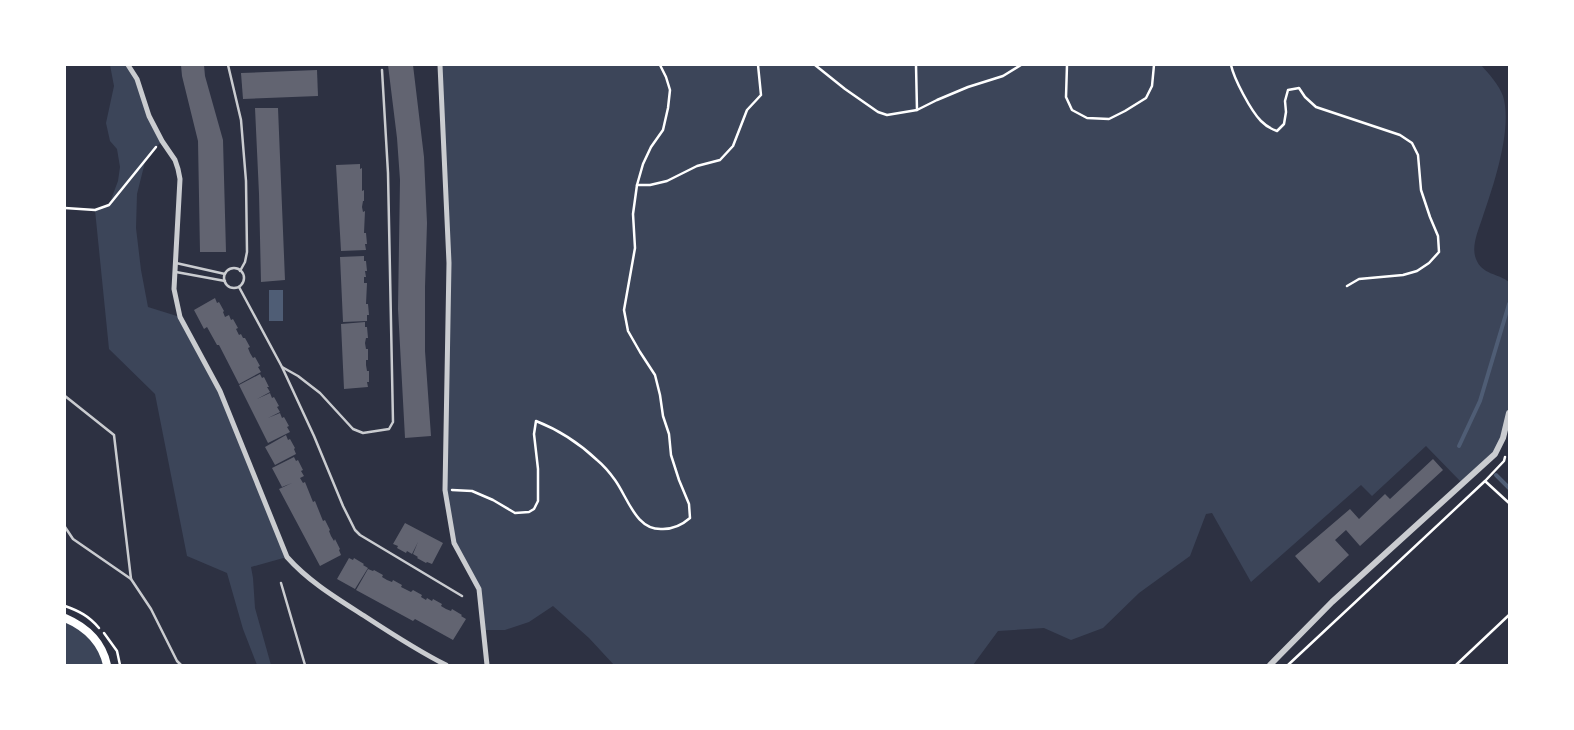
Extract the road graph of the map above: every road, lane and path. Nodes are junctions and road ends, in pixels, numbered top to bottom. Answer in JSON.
{"nodes":[{"id":1,"x":128,"y":65,"type":"edge"},
{"id":2,"x":228,"y":65,"type":"edge"},
{"id":3,"x":440,"y":65,"type":"edge"},
{"id":4,"x":660,"y":65,"type":"edge"},
{"id":5,"x":758,"y":65,"type":"edge"},
{"id":6,"x":815,"y":65,"type":"edge"},
{"id":7,"x":916,"y":65,"type":"edge"},
{"id":8,"x":1021,"y":65,"type":"edge"},
{"id":9,"x":1067,"y":65,"type":"edge"},
{"id":10,"x":1154,"y":65,"type":"edge"},
{"id":11,"x":1231,"y":65,"type":"edge"},
{"id":12,"x":382,"y":70,"type":"dead end"},
{"id":13,"x":917,"y":110,"type":"junction"},
{"id":14,"x":162,"y":141,"type":"junction"},
{"id":15,"x":637,"y":185,"type":"junction"},
{"id":16,"x":65,"y":208,"type":"edge"},
{"id":17,"x":175,"y":263,"type":"junction"},
{"id":18,"x":240,"y":271,"type":"junction"},
{"id":19,"x":174,"y":272,"type":"junction"},
{"id":20,"x":225,"y":274,"type":"junction"},
{"id":21,"x":225,"y":281,"type":"junction"},
{"id":22,"x":1347,"y":286,"type":"dead end"},
{"id":23,"x":239,"y":287,"type":"junction"},
{"id":24,"x":282,"y":367,"type":"junction"},
{"id":25,"x":65,"y":396,"type":"edge"},
{"id":26,"x":1509,"y":414,"type":"edge"},
{"id":27,"x":445,"y":490,"type":"junction"},
{"id":28,"x":1509,"y":503,"type":"edge"},
{"id":29,"x":65,"y":527,"type":"edge"},
{"id":30,"x":131,"y":579,"type":"junction"},
{"id":31,"x":281,"y":583,"type":"dead end"},
{"id":32,"x":462,"y":596,"type":"dead end"},
{"id":33,"x":1509,"y":615,"type":"edge"},
{"id":34,"x":65,"y":618,"type":"edge"},
{"id":35,"x":107,"y":665,"type":"edge"},
{"id":36,"x":181,"y":665,"type":"edge"},
{"id":37,"x":304,"y":665,"type":"edge"},
{"id":38,"x":446,"y":665,"type":"edge"},
{"id":39,"x":487,"y":665,"type":"edge"},
{"id":40,"x":1270,"y":665,"type":"edge"},
{"id":41,"x":1288,"y":665,"type":"edge"},
{"id":42,"x":1456,"y":665,"type":"edge"}],
"edges":[{"from":1,"to":14,"type":"street"},
{"from":2,"to":18,"type":"lane"},
{"from":3,"to":27,"type":"street"},
{"from":4,"to":15,"type":"path"},
{"from":5,"to":15,"type":"path"},
{"from":6,"to":13,"type":"path"},
{"from":7,"to":13,"type":"path"},
{"from":8,"to":13,"type":"path"},
{"from":9,"to":10,"type":"path"},
{"from":11,"to":22,"type":"path"},
{"from":12,"to":24,"type":"lane"},
{"from":14,"to":16,"type":"path"},
{"from":14,"to":17,"type":"street"},
{"from":15,"to":27,"type":"path"},
{"from":17,"to":19,"type":"street"},
{"from":17,"to":20,"type":"lane"},
{"from":18,"to":20,"type":"lane"},
{"from":18,"to":23,"type":"lane"},
{"from":19,"to":21,"type":"lane"},
{"from":19,"to":38,"type":"street"},
{"from":20,"to":21,"type":"lane"},
{"from":21,"to":23,"type":"lane"},
{"from":23,"to":24,"type":"lane"},
{"from":24,"to":32,"type":"lane"},
{"from":25,"to":30,"type":"lane"},
{"from":26,"to":40,"type":"street"},
{"from":27,"to":39,"type":"street"},
{"from":28,"to":41,"type":"path"},
{"from":29,"to":30,"type":"lane"},
{"from":30,"to":36,"type":"lane"},
{"from":31,"to":37,"type":"lane"},
{"from":33,"to":42,"type":"path"},
{"from":34,"to":35,"type":"main road"}]}
